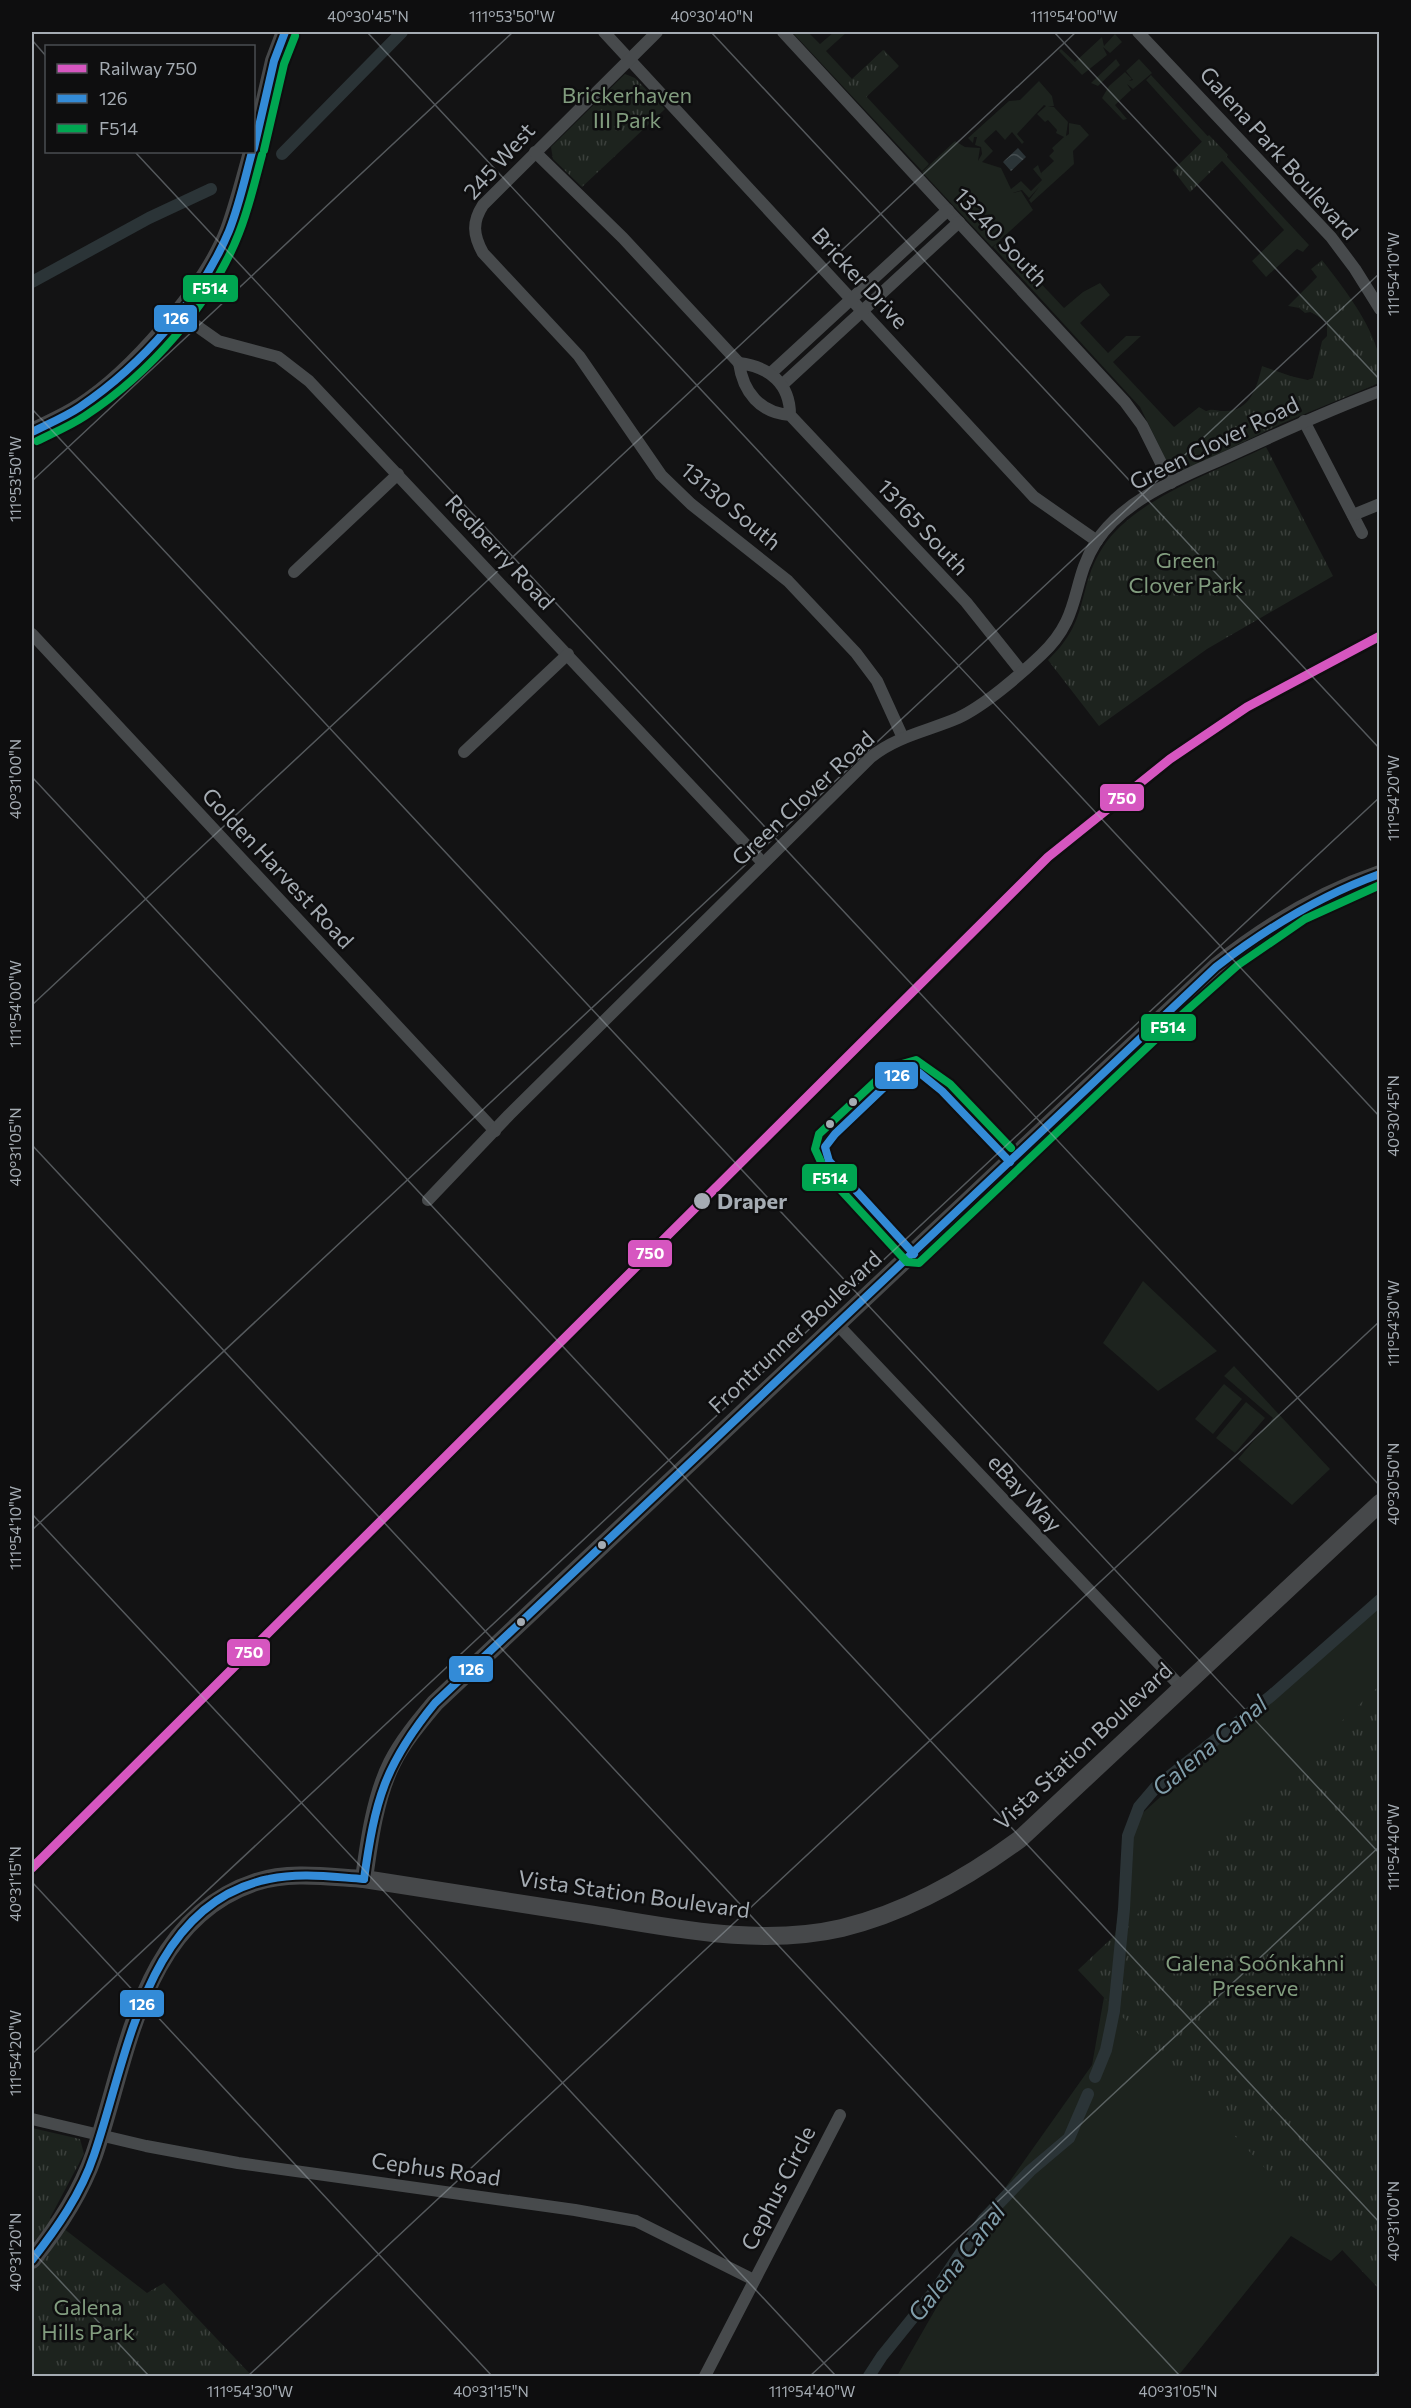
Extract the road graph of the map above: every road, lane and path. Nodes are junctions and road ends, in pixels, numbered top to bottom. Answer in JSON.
{"nodes":[{"id":1,"x":285,"y":32,"type":"edge"},
{"id":2,"x":604,"y":32,"type":"edge"},
{"id":3,"x":657,"y":32,"type":"edge"},
{"id":4,"x":783,"y":32,"type":"edge"},
{"id":5,"x":1138,"y":32,"type":"edge"},
{"id":6,"x":628,"y":58,"type":"junction"},
{"id":7,"x":255,"y":142,"type":"edge"},
{"id":8,"x":535,"y":152,"type":"junction"},
{"id":9,"x":252,"y":153,"type":"edge"},
{"id":10,"x":948,"y":210,"type":"junction"},
{"id":11,"x":959,"y":222,"type":"junction"},
{"id":12,"x":483,"y":253,"type":"joint"},
{"id":13,"x":851,"y":299,"type":"junction"},
{"id":14,"x":1380,"y":309,"type":"edge"},
{"id":15,"x":862,"y":311,"type":"junction"},
{"id":16,"x":177,"y":312,"type":"junction"},
{"id":17,"x":739,"y":363,"type":"junction"},
{"id":18,"x":771,"y":373,"type":"junction"},
{"id":19,"x":782,"y":385,"type":"junction"},
{"id":20,"x":1380,"y":391,"type":"edge"},
{"id":21,"x":790,"y":416,"type":"junction"},
{"id":22,"x":1304,"y":421,"type":"junction"},
{"id":23,"x":32,"y":432,"type":"edge"},
{"id":24,"x":398,"y":474,"type":"junction"},
{"id":25,"x":1171,"y":483,"type":"junction"},
{"id":26,"x":1380,"y":504,"type":"edge"},
{"id":27,"x":1353,"y":515,"type":"junction"},
{"id":28,"x":1362,"y":533,"type":"dead end"},
{"id":29,"x":1097,"y":541,"type":"junction"},
{"id":30,"x":294,"y":572,"type":"dead end"},
{"id":31,"x":32,"y":634,"type":"edge"},
{"id":32,"x":568,"y":654,"type":"junction"},
{"id":33,"x":1021,"y":671,"type":"junction"},
{"id":34,"x":903,"y":738,"type":"junction"},
{"id":35,"x":464,"y":752,"type":"dead end"},
{"id":36,"x":763,"y":863,"type":"junction"},
{"id":37,"x":1380,"y":874,"type":"edge"},
{"id":38,"x":495,"y":1131,"type":"junction"},
{"id":39,"x":428,"y":1200,"type":"dead end"},
{"id":40,"x":838,"y":1325,"type":"junction"},
{"id":41,"x":1380,"y":1503,"type":"edge"},
{"id":42,"x":1182,"y":1688,"type":"junction"},
{"id":43,"x":364,"y":1879,"type":"junction"},
{"id":44,"x":840,"y":2115,"type":"dead end"},
{"id":45,"x":32,"y":2120,"type":"edge"},
{"id":46,"x":100,"y":2134,"type":"junction"},
{"id":47,"x":32,"y":2260,"type":"edge"},
{"id":48,"x":754,"y":2280,"type":"junction"},
{"id":49,"x":705,"y":2376,"type":"edge"}],
"edges":[{"from":1,"to":7,"type":"street"},
{"from":2,"to":6,"type":"street","name":"Bricker Drive"},
{"from":3,"to":6,"type":"street","name":"245 West"},
{"from":4,"to":10,"type":"street","name":"13240 South"},
{"from":5,"to":14,"type":"street","name":"Galena Park Boulevard"},
{"from":6,"to":8,"type":"street","name":"245 West"},
{"from":6,"to":13,"type":"street","name":"Bricker Drive"},
{"from":8,"to":12,"type":"street","name":"245 West"},
{"from":8,"to":17,"type":"street","name":"13165 South"},
{"from":9,"to":16,"type":"street"},
{"from":10,"to":11,"type":"street","name":"13240 South"},
{"from":10,"to":13,"type":"street"},
{"from":11,"to":15,"type":"street"},
{"from":11,"to":25,"type":"street","name":"13240 South"},
{"from":12,"to":34,"type":"street","name":"13130 South"},
{"from":13,"to":15,"type":"street","name":"Bricker Drive"},
{"from":13,"to":18,"type":"street"},
{"from":15,"to":19,"type":"street"},
{"from":15,"to":29,"type":"street","name":"Bricker Drive"},
{"from":16,"to":23,"type":"street"},
{"from":16,"to":24,"type":"street","name":"Redberry Road"},
{"from":17,"to":18,"type":"street"},
{"from":17,"to":21,"type":"street","name":"13165 South"},
{"from":18,"to":19,"type":"street"},
{"from":19,"to":21,"type":"street"},
{"from":20,"to":22,"type":"street","name":"Green Clover Road"},
{"from":21,"to":33,"type":"street","name":"13165 South"},
{"from":22,"to":25,"type":"street","name":"Green Clover Road"},
{"from":22,"to":27,"type":"street"},
{"from":24,"to":30,"type":"street"},
{"from":24,"to":32,"type":"street","name":"Redberry Road"},
{"from":25,"to":29,"type":"street","name":"Green Clover Road"},
{"from":26,"to":27,"type":"street"},
{"from":27,"to":28,"type":"street"},
{"from":29,"to":33,"type":"street","name":"Green Clover Road"},
{"from":31,"to":38,"type":"street","name":"Golden Harvest Road"},
{"from":32,"to":35,"type":"street"},
{"from":32,"to":36,"type":"street","name":"Redberry Road"},
{"from":33,"to":34,"type":"street","name":"Green Clover Road"},
{"from":34,"to":36,"type":"street","name":"Green Clover Road"},
{"from":36,"to":38,"type":"street","name":"Green Clover Road"},
{"from":37,"to":40,"type":"street","name":"Frontrunner Boulevard"},
{"from":38,"to":39,"type":"street","name":"Green Clover Road"},
{"from":40,"to":42,"type":"street","name":"eBay Way"},
{"from":40,"to":43,"type":"street","name":"Frontrunner Boulevard"},
{"from":41,"to":42,"type":"street","name":"Vista Station Boulevard"},
{"from":42,"to":43,"type":"street","name":"Vista Station Boulevard"},
{"from":43,"to":46,"type":"street","name":"Vista Station Boulevard"},
{"from":44,"to":48,"type":"street","name":"Cephus Circle"},
{"from":45,"to":46,"type":"street","name":"Cephus Road"},
{"from":46,"to":47,"type":"street","name":"Vista Station Boulevard"},
{"from":46,"to":48,"type":"street","name":"Cephus Road"},
{"from":48,"to":49,"type":"street","name":"Cephus Circle"}]}
